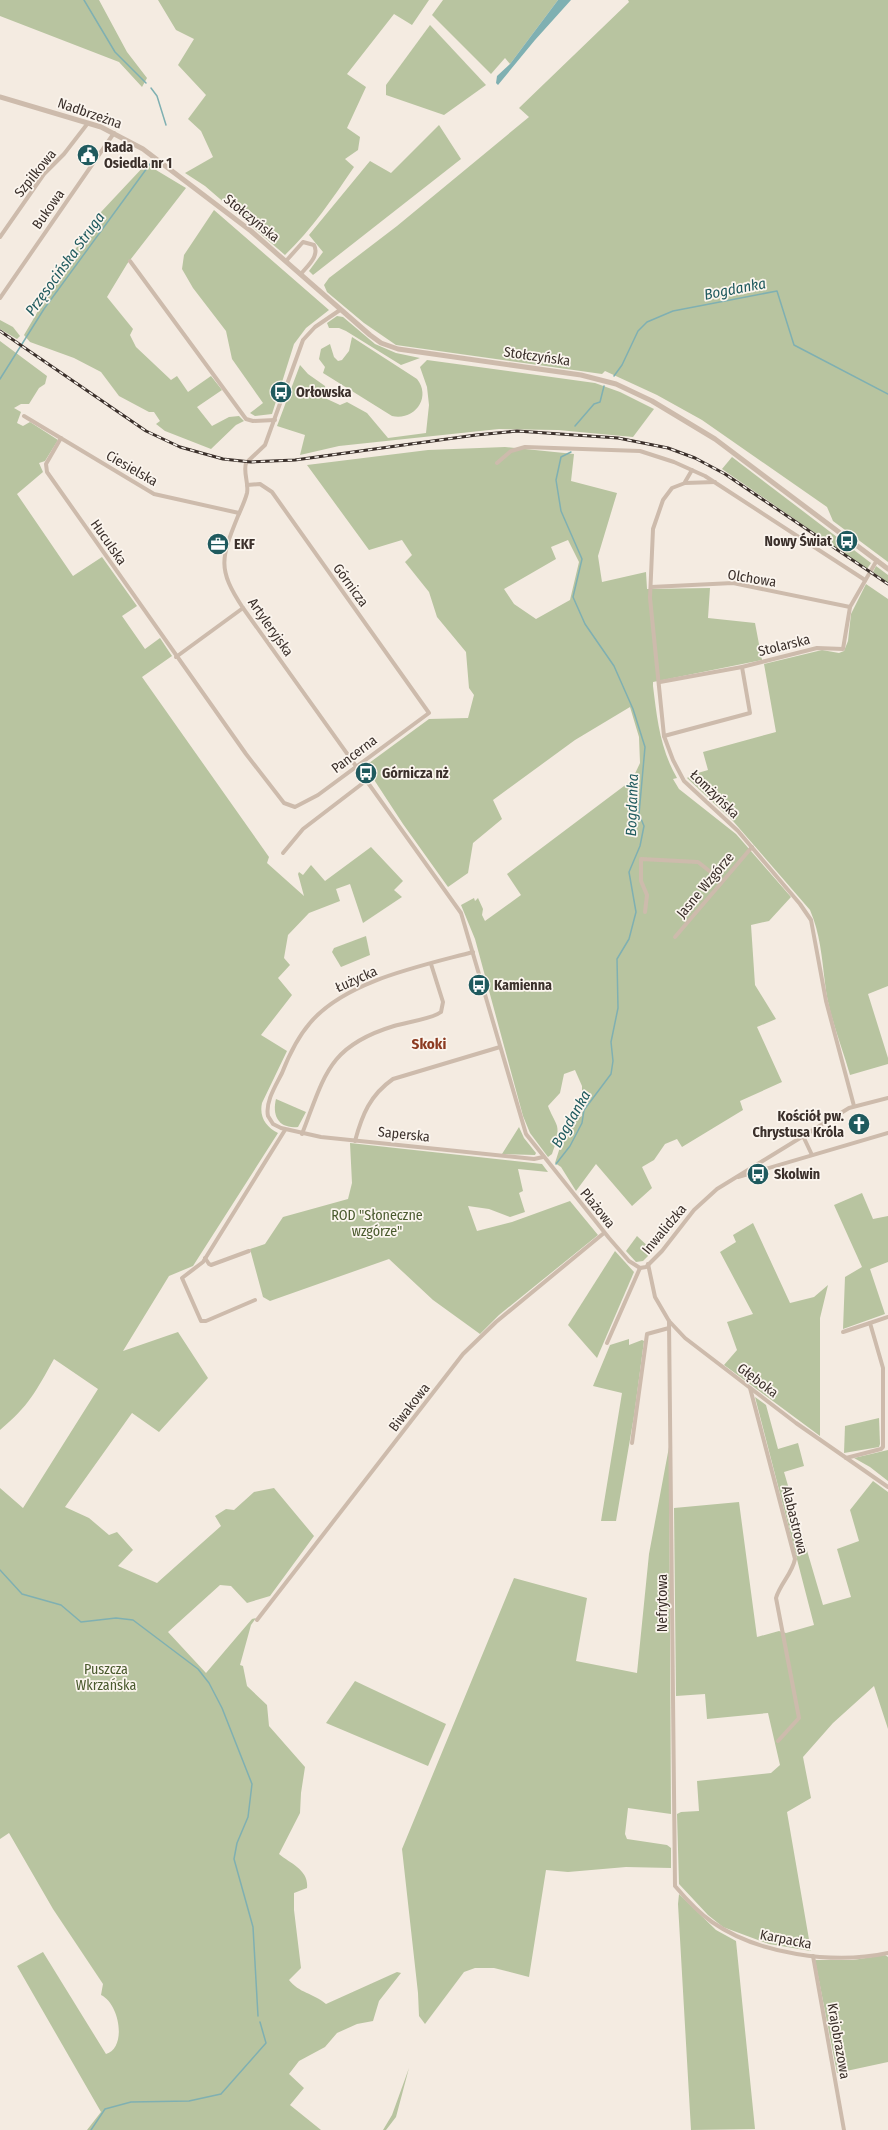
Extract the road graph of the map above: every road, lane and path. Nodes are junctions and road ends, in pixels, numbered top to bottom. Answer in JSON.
{"nodes":[{"id":1,"x":0,"y":97,"type":"edge"},
{"id":2,"x":88,"y":123,"type":"junction"},
{"id":3,"x":114,"y":133,"type":"junction"},
{"id":4,"x":184,"y":180,"type":"joint"},
{"id":5,"x":0,"y":237,"type":"edge"},
{"id":6,"x":130,"y":261,"type":"dead end"},
{"id":7,"x":286,"y":261,"type":"junction"},
{"id":8,"x":301,"y":274,"type":"junction"},
{"id":9,"x":0,"y":298,"type":"edge"},
{"id":10,"x":340,"y":310,"type":"junction"},
{"id":11,"x":24,"y":416,"type":"dead end"},
{"id":12,"x":275,"y":420,"type":"junction"},
{"id":13,"x":61,"y":438,"type":"junction"},
{"id":14,"x":497,"y":463,"type":"dead end"},
{"id":15,"x":692,"y":470,"type":"junction"},
{"id":16,"x":715,"y":482,"type":"junction"},
{"id":17,"x":685,"y":483,"type":"junction"},
{"id":18,"x":247,"y":485,"type":"junction"},
{"id":19,"x":239,"y":513,"type":"junction"},
{"id":20,"x":877,"y":560,"type":"junction"},
{"id":21,"x":888,"y":569,"type":"edge"},
{"id":22,"x":865,"y":580,"type":"junction"},
{"id":23,"x":651,"y":587,"type":"junction"},
{"id":24,"x":850,"y":607,"type":"junction"},
{"id":25,"x":243,"y":608,"type":"junction"},
{"id":26,"x":176,"y":657,"type":"junction"},
{"id":27,"x":742,"y":667,"type":"junction"},
{"id":28,"x":660,"y":682,"type":"junction"},
{"id":29,"x":430,"y":713,"type":"joint"},
{"id":30,"x":664,"y":736,"type":"junction"},
{"id":31,"x":357,"y":766,"type":"junction"},
{"id":32,"x":367,"y":780,"type":"junction"},
{"id":33,"x":289,"y":806,"type":"joint"},
{"id":34,"x":752,"y":847,"type":"junction"},
{"id":35,"x":283,"y":853,"type":"dead end"},
{"id":36,"x":722,"y":882,"type":"junction"},
{"id":37,"x":645,"y":912,"type":"dead end"},
{"id":38,"x":675,"y":937,"type":"dead end"},
{"id":39,"x":473,"y":952,"type":"junction"},
{"id":40,"x":431,"y":964,"type":"junction"},
{"id":41,"x":500,"y":1047,"type":"junction"},
{"id":42,"x":888,"y":1098,"type":"edge"},
{"id":43,"x":854,"y":1106,"type":"junction"},
{"id":44,"x":268,"y":1116,"type":"joint"},
{"id":45,"x":285,"y":1130,"type":"junction"},
{"id":46,"x":888,"y":1133,"type":"edge"},
{"id":47,"x":302,"y":1134,"type":"junction"},
{"id":48,"x":803,"y":1136,"type":"junction"},
{"id":49,"x":355,"y":1141,"type":"junction"},
{"id":50,"x":812,"y":1155,"type":"junction"},
{"id":51,"x":543,"y":1157,"type":"junction"},
{"id":52,"x":759,"y":1162,"type":"junction"},
{"id":53,"x":763,"y":1170,"type":"junction"},
{"id":54,"x":730,"y":1180,"type":"junction"},
{"id":55,"x":604,"y":1233,"type":"junction"},
{"id":56,"x":250,"y":1251,"type":"dead end"},
{"id":57,"x":205,"y":1258,"type":"junction"},
{"id":58,"x":648,"y":1264,"type":"junction"},
{"id":59,"x":640,"y":1268,"type":"junction"},
{"id":60,"x":255,"y":1300,"type":"dead end"},
{"id":61,"x":888,"y":1317,"type":"edge"},
{"id":62,"x":668,"y":1321,"type":"junction"},
{"id":63,"x":870,"y":1323,"type":"junction"},
{"id":64,"x":669,"y":1328,"type":"junction"},
{"id":65,"x":843,"y":1332,"type":"dead end"},
{"id":66,"x":607,"y":1343,"type":"dead end"},
{"id":67,"x":750,"y":1388,"type":"junction"},
{"id":68,"x":886,"y":1414,"type":"edge"},
{"id":69,"x":632,"y":1443,"type":"dead end"},
{"id":70,"x":846,"y":1458,"type":"junction"},
{"id":71,"x":888,"y":1487,"type":"edge"},
{"id":72,"x":257,"y":1620,"type":"dead end"},
{"id":73,"x":778,"y":1741,"type":"dead end"},
{"id":74,"x":675,"y":1886,"type":"joint"},
{"id":75,"x":888,"y":1953,"type":"edge"},
{"id":76,"x":813,"y":1956,"type":"junction"},
{"id":77,"x":844,"y":2130,"type":"edge"}],
"edges":[{"from":1,"to":2,"type":"street","name":"Nadbrzeżna"},
{"from":2,"to":3,"type":"street","name":"Nadbrzeżna"},
{"from":2,"to":5,"type":"street","name":"Szpilkowa"},
{"from":3,"to":4,"type":"street","name":"Nadbrzeżna"},
{"from":3,"to":9,"type":"street","name":"Bukowa"},
{"from":4,"to":7,"type":"street","name":"Stołczyńska"},
{"from":6,"to":12,"type":"street"},
{"from":7,"to":8,"type":"street","name":"Stołczyńska"},
{"from":7,"to":8,"type":"street"},
{"from":8,"to":10,"type":"street","name":"Stołczyńska"},
{"from":10,"to":12,"type":"street"},
{"from":10,"to":20,"type":"street","name":"Stołczyńska"},
{"from":11,"to":13,"type":"street","name":"Ciesielska"},
{"from":12,"to":18,"type":"street"},
{"from":13,"to":19,"type":"street","name":"Ciesielska"},
{"from":13,"to":26,"type":"street","name":"Huculska"},
{"from":14,"to":15,"type":"street"},
{"from":15,"to":16,"type":"street"},
{"from":15,"to":17,"type":"street"},
{"from":16,"to":17,"type":"street","name":"Łomżyńska"},
{"from":16,"to":22,"type":"street"},
{"from":17,"to":23,"type":"street","name":"Łomżyńska"},
{"from":18,"to":19,"type":"street","name":"Artyleryjska"},
{"from":18,"to":29,"type":"street","name":"Górnicza"},
{"from":19,"to":25,"type":"street","name":"Artyleryjska"},
{"from":20,"to":21,"type":"street","name":"Stołczyńska"},
{"from":20,"to":22,"type":"street","name":"Stolarska"},
{"from":22,"to":24,"type":"street","name":"Stolarska"},
{"from":23,"to":24,"type":"street","name":"Olchowa"},
{"from":23,"to":28,"type":"street","name":"Łomżyńska"},
{"from":24,"to":27,"type":"street","name":"Stolarska"},
{"from":25,"to":26,"type":"street"},
{"from":25,"to":31,"type":"street","name":"Artyleryjska"},
{"from":26,"to":33,"type":"street","name":"Huculska"},
{"from":27,"to":28,"type":"street","name":"Stolarska"},
{"from":27,"to":30,"type":"street"},
{"from":28,"to":30,"type":"street","name":"Łomżyńska"},
{"from":29,"to":31,"type":"street","name":"Pancerna"},
{"from":30,"to":34,"type":"street","name":"Łomżyńska"},
{"from":31,"to":32,"type":"street"},
{"from":31,"to":33,"type":"street","name":"Pancerna"},
{"from":32,"to":35,"type":"street","name":"Pancerna"},
{"from":32,"to":39,"type":"street"},
{"from":34,"to":36,"type":"street","name":"Jasne Wzgórze"},
{"from":34,"to":43,"type":"street","name":"Łomżyńska"},
{"from":36,"to":37,"type":"street"},
{"from":36,"to":38,"type":"street","name":"Jasne Wzgórze"},
{"from":39,"to":40,"type":"street","name":"Łużycka"},
{"from":39,"to":41,"type":"street"},
{"from":40,"to":44,"type":"street","name":"Łużycka"},
{"from":40,"to":47,"type":"street"},
{"from":41,"to":49,"type":"street"},
{"from":41,"to":51,"type":"street"},
{"from":42,"to":43,"type":"street","name":"Inwalidzka"},
{"from":43,"to":48,"type":"street","name":"Inwalidzka"},
{"from":44,"to":45,"type":"street","name":"Saperska"},
{"from":45,"to":47,"type":"street","name":"Saperska"},
{"from":45,"to":57,"type":"street"},
{"from":46,"to":50,"type":"street","name":"Inwalidzka"},
{"from":47,"to":49,"type":"street","name":"Saperska"},
{"from":48,"to":50,"type":"street"},
{"from":48,"to":52,"type":"street","name":"Inwalidzka"},
{"from":49,"to":51,"type":"street","name":"Saperska"},
{"from":50,"to":53,"type":"street","name":"Inwalidzka"},
{"from":51,"to":55,"type":"street","name":"Plażowa"},
{"from":52,"to":53,"type":"street"},
{"from":52,"to":54,"type":"street","name":"Inwalidzka"},
{"from":53,"to":54,"type":"street","name":"Inwalidzka"},
{"from":54,"to":58,"type":"street","name":"Inwalidzka"},
{"from":55,"to":59,"type":"street","name":"Plażowa"},
{"from":55,"to":72,"type":"street","name":"Biwakowa"},
{"from":56,"to":57,"type":"street"},
{"from":57,"to":60,"type":"street"},
{"from":58,"to":59,"type":"street","name":"Inwalidzka"},
{"from":58,"to":62,"type":"street","name":"Głęboka"},
{"from":59,"to":66,"type":"street","name":"Inwalidzka"},
{"from":61,"to":63,"type":"street"},
{"from":62,"to":64,"type":"street","name":"Nefrytowa"},
{"from":62,"to":67,"type":"street","name":"Głęboka"},
{"from":63,"to":65,"type":"street"},
{"from":63,"to":68,"type":"street"},
{"from":64,"to":69,"type":"street"},
{"from":64,"to":74,"type":"street","name":"Nefrytowa"},
{"from":67,"to":70,"type":"street","name":"Głęboka"},
{"from":67,"to":73,"type":"street","name":"Alabastrowa"},
{"from":68,"to":70,"type":"street"},
{"from":70,"to":71,"type":"street","name":"Głęboka"},
{"from":74,"to":76,"type":"street","name":"Karpacka"},
{"from":75,"to":76,"type":"street","name":"Karpacka"},
{"from":76,"to":77,"type":"street","name":"Krajobrazowa"}]}
